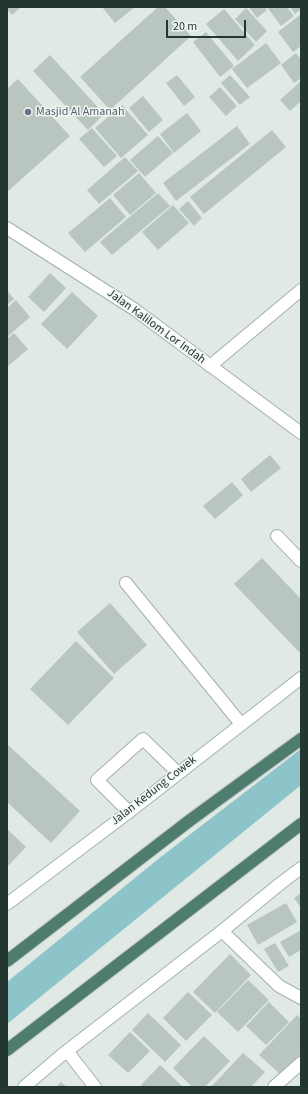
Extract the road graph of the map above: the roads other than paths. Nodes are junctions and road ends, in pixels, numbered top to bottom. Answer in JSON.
{"nodes":[{"id":1,"x":7,"y":228,"type":"edge"},
{"id":2,"x":301,"y":290,"type":"edge"},
{"id":3,"x":210,"y":366,"type":"junction"},
{"id":4,"x":301,"y":433,"type":"edge"},
{"id":5,"x":277,"y":536,"type":"dead end"},
{"id":6,"x":301,"y":561,"type":"edge"},
{"id":7,"x":126,"y":583,"type":"dead end"},
{"id":8,"x":301,"y":678,"type":"edge"},
{"id":9,"x":241,"y":724,"type":"junction"},
{"id":10,"x":301,"y":739,"type":"edge"},
{"id":11,"x":178,"y":773,"type":"junction"},
{"id":12,"x":129,"y":812,"type":"junction"},
{"id":13,"x":301,"y":824,"type":"edge"},
{"id":14,"x":301,"y":868,"type":"edge"},
{"id":15,"x":7,"y":904,"type":"edge"},
{"id":16,"x":222,"y":931,"type":"junction"},
{"id":17,"x":7,"y":961,"type":"edge"},
{"id":18,"x":301,"y":998,"type":"edge"},
{"id":19,"x":7,"y":1050,"type":"edge"},
{"id":20,"x":67,"y":1051,"type":"junction"},
{"id":21,"x":301,"y":1063,"type":"edge"},
{"id":22,"x":24,"y":1087,"type":"edge"},
{"id":23,"x":95,"y":1087,"type":"edge"},
{"id":24,"x":274,"y":1087,"type":"edge"}],
"edges":[{"from":1,"to":3,"type":"main road","name":"Jalan Kalilom Lor Indah"},
{"from":2,"to":3,"type":"main road"},
{"from":3,"to":4,"type":"main road","name":"Jalan Kalilom Lor Indah"},
{"from":5,"to":6,"type":"main road"},
{"from":7,"to":9,"type":"main road"},
{"from":8,"to":9,"type":"main road","name":"Jalan Kedung Cowek"},
{"from":9,"to":11,"type":"main road","name":"Jalan Kedung Cowek"},
{"from":10,"to":17,"type":"highway"},
{"from":11,"to":12,"type":"main road","name":"Jalan Kedung Cowek"},
{"from":11,"to":12,"type":"main road"},
{"from":12,"to":15,"type":"main road","name":"Jalan Kedung Cowek"},
{"from":13,"to":19,"type":"highway"},
{"from":14,"to":16,"type":"main road"},
{"from":16,"to":18,"type":"main road"},
{"from":16,"to":20,"type":"main road"},
{"from":20,"to":22,"type":"main road"},
{"from":20,"to":23,"type":"main road"},
{"from":21,"to":24,"type":"main road"}]}
